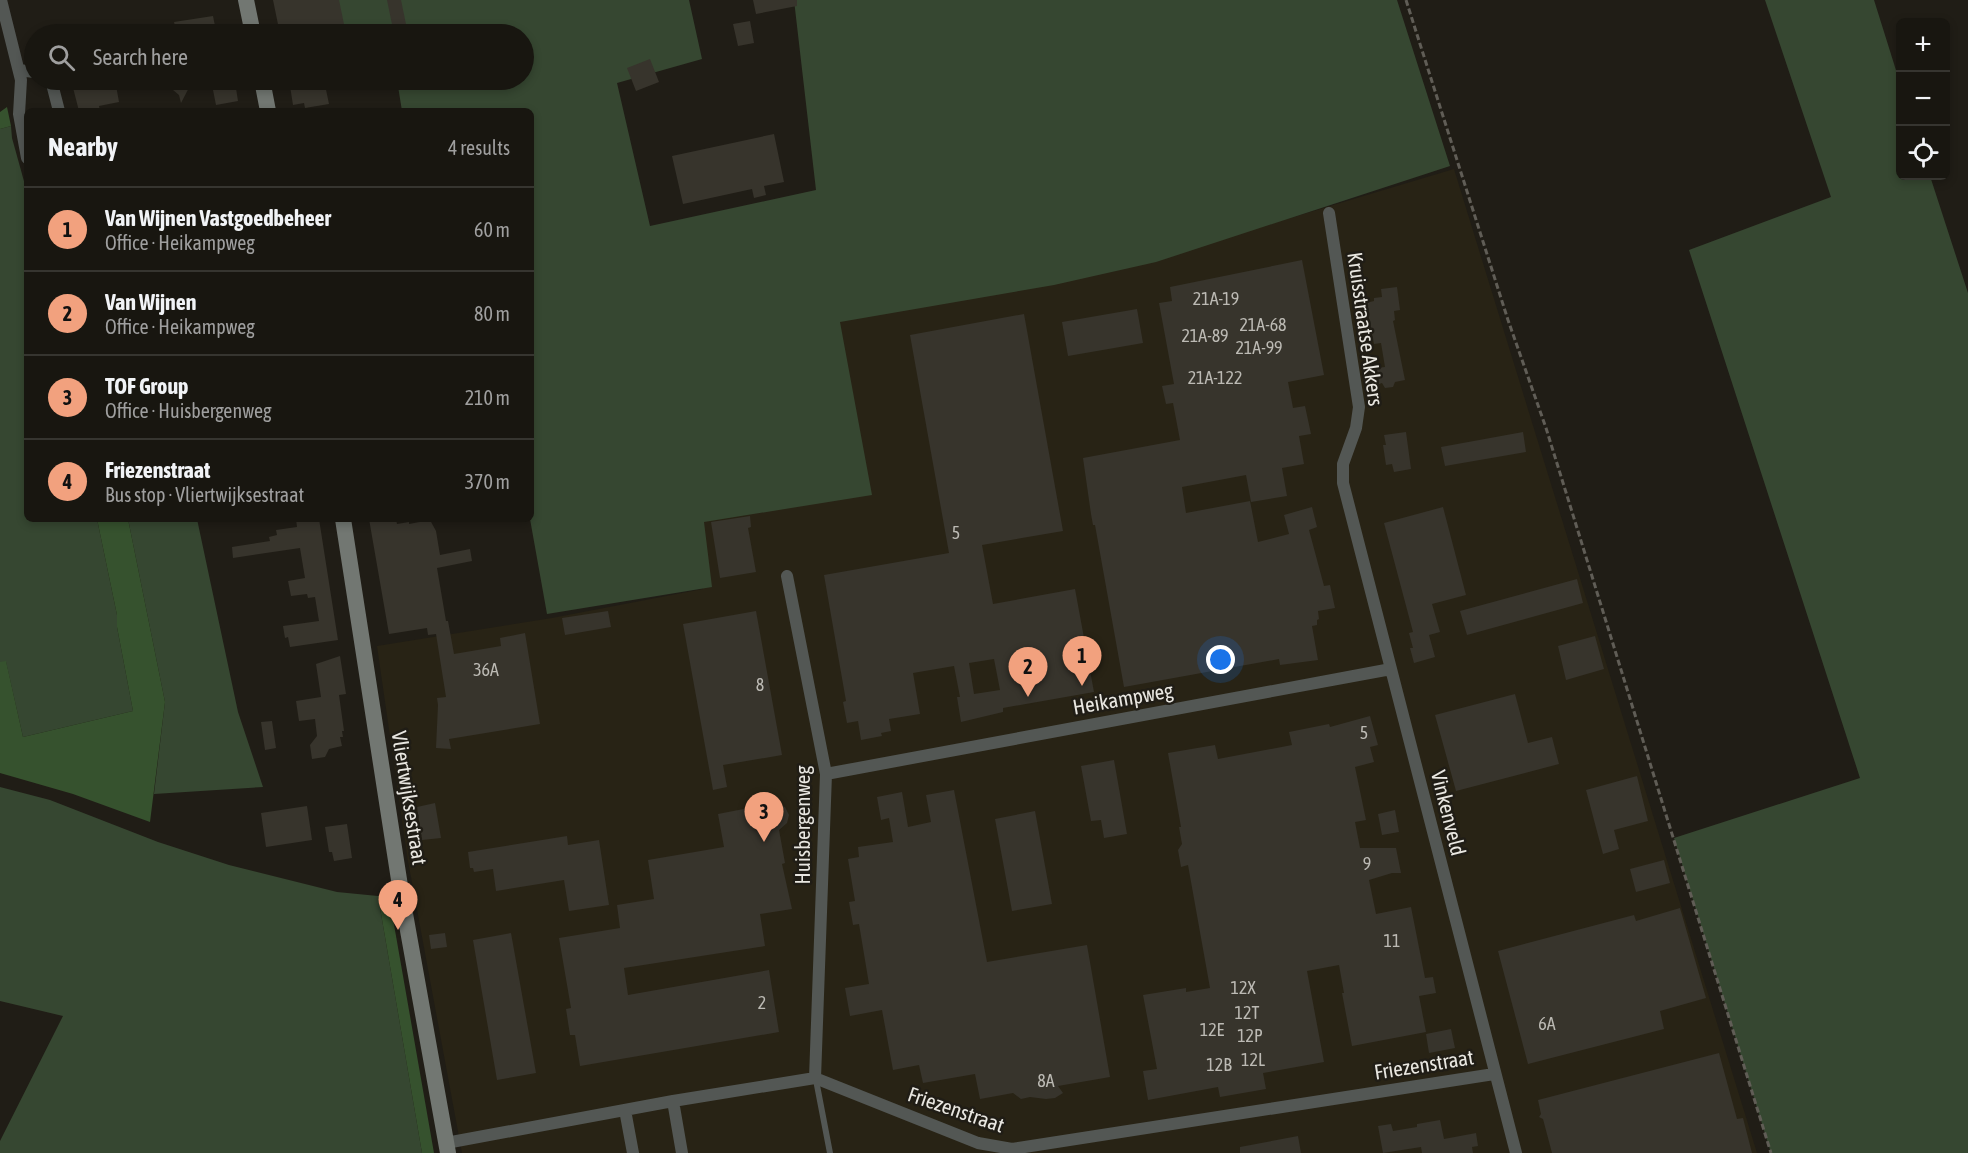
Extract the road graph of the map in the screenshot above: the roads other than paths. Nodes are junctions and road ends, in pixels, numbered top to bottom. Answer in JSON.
{"nodes":[{"id":1,"x":1,"y":0,"type":"edge"},
{"id":2,"x":246,"y":0,"type":"edge"},
{"id":3,"x":251,"y":24,"type":"edge"},
{"id":4,"x":19,"y":70,"type":"junction"},
{"id":5,"x":24,"y":71,"type":"edge"},
{"id":6,"x":54,"y":90,"type":"edge"},
{"id":7,"x":264,"y":90,"type":"edge"},
{"id":8,"x":58,"y":108,"type":"edge"},
{"id":9,"x":267,"y":108,"type":"edge"},
{"id":10,"x":24,"y":142,"type":"edge"},
{"id":11,"x":1329,"y":213,"type":"dead end"},
{"id":12,"x":1343,"y":483,"type":"joint"},
{"id":13,"x":343,"y":522,"type":"edge"},
{"id":14,"x":787,"y":576,"type":"dead end"},
{"id":15,"x":1391,"y":669,"type":"junction"},
{"id":16,"x":826,"y":774,"type":"junction"},
{"id":17,"x":1494,"y":1074,"type":"junction"},
{"id":18,"x":815,"y":1078,"type":"junction"},
{"id":19,"x":673,"y":1101,"type":"junction"},
{"id":20,"x":625,"y":1110,"type":"junction"},
{"id":21,"x":447,"y":1148,"type":"edge"},
{"id":22,"x":1037,"y":1150,"type":"edge"},
{"id":23,"x":633,"y":1153,"type":"edge"},
{"id":24,"x":682,"y":1153,"type":"edge"},
{"id":25,"x":830,"y":1153,"type":"edge"},
{"id":26,"x":1516,"y":1153,"type":"edge"}],
"edges":[{"from":1,"to":4,"type":"street"},
{"from":2,"to":3,"type":"street"},
{"from":4,"to":5,"type":"street"},
{"from":4,"to":10,"type":"street"},
{"from":6,"to":8,"type":"street"},
{"from":7,"to":9,"type":"street"},
{"from":11,"to":12,"type":"street","name":"Kruisstraatse Akkers"},
{"from":12,"to":15,"type":"street","name":"Vinkenveld"},
{"from":13,"to":21,"type":"street","name":"Vliertwijksestraat"},
{"from":14,"to":16,"type":"street","name":"Huisbergenweg"},
{"from":15,"to":16,"type":"street","name":"Heikampweg"},
{"from":15,"to":17,"type":"street","name":"Vinkenveld"},
{"from":16,"to":18,"type":"street","name":"Huisbergenweg"},
{"from":17,"to":22,"type":"street","name":"Friezenstraat"},
{"from":17,"to":26,"type":"street","name":"Vinkenveld"},
{"from":18,"to":19,"type":"street"},
{"from":18,"to":22,"type":"street","name":"Friezenstraat"},
{"from":18,"to":25,"type":"lane"},
{"from":19,"to":20,"type":"street"},
{"from":19,"to":24,"type":"street"},
{"from":20,"to":21,"type":"street"},
{"from":20,"to":23,"type":"street"}]}
